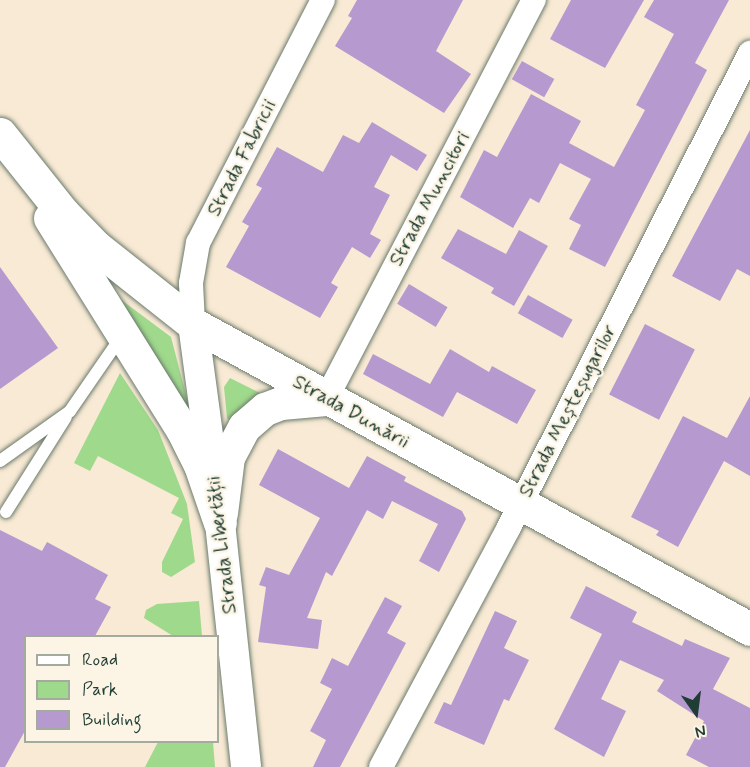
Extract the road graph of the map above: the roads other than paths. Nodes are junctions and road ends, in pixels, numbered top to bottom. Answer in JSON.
{"nodes":[{"id":1,"x":322,"y":0,"type":"edge"},
{"id":2,"x":534,"y":0,"type":"edge"},
{"id":3,"x":750,"y":53,"type":"edge"},
{"id":4,"x":6,"y":143,"type":"edge"},
{"id":5,"x":193,"y":324,"type":"junction"},
{"id":6,"x":122,"y":336,"type":"junction"},
{"id":7,"x":326,"y":399,"type":"junction"},
{"id":8,"x":70,"y":411,"type":"junction"},
{"id":9,"x":0,"y":461,"type":"edge"},
{"id":10,"x":520,"y":505,"type":"junction"},
{"id":11,"x":6,"y":512,"type":"dead end"},
{"id":12,"x":220,"y":523,"type":"junction"},
{"id":13,"x":750,"y":629,"type":"edge"},
{"id":14,"x":246,"y":767,"type":"edge"},
{"id":15,"x":381,"y":767,"type":"edge"}],
"edges":[{"from":1,"to":5,"type":"street","name":"Strada Fabricii"},
{"from":2,"to":7,"type":"street","name":"Strada Muncitori"},
{"from":3,"to":10,"type":"street","name":"Strada Meșteșugarilor"},
{"from":4,"to":5,"type":"main road","name":"Strada Dunării"},
{"from":4,"to":6,"type":"main road"},
{"from":5,"to":7,"type":"main road","name":"Strada Dunării"},
{"from":5,"to":12,"type":"street","name":"Strada Libertății"},
{"from":6,"to":8,"type":"lane"},
{"from":6,"to":12,"type":"main road"},
{"from":7,"to":10,"type":"main road","name":"Strada Dunării"},
{"from":7,"to":12,"type":"main road"},
{"from":8,"to":9,"type":"lane"},
{"from":8,"to":11,"type":"lane"},
{"from":10,"to":13,"type":"main road","name":"Strada Dunării"},
{"from":10,"to":15,"type":"street","name":"Strada Meșteșugarilor"},
{"from":12,"to":14,"type":"street","name":"Strada Libertății"}]}
